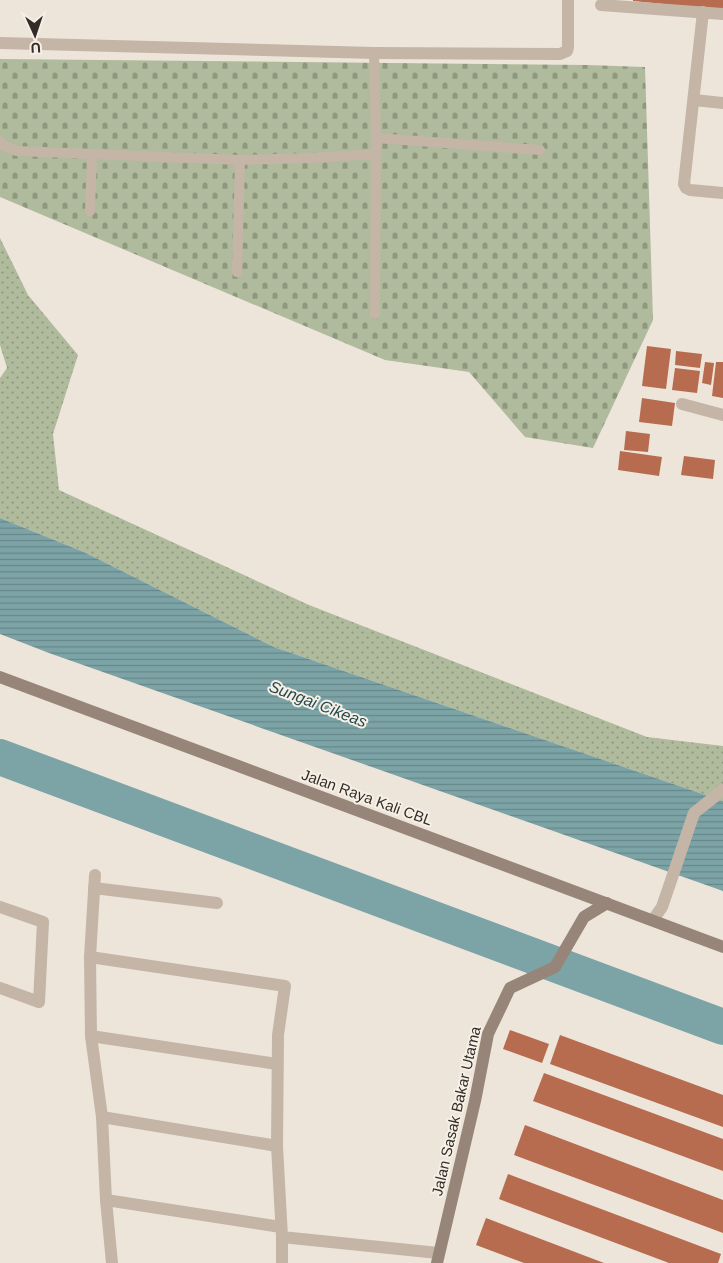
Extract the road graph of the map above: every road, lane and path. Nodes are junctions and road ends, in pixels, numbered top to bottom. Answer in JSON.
{"nodes":[{"id":1,"x":568,"y":0,"type":"edge"},
{"id":2,"x":602,"y":6,"type":"dead end"},
{"id":3,"x":703,"y":12,"type":"junction"},
{"id":4,"x":723,"y":14,"type":"edge"},
{"id":5,"x":0,"y":43,"type":"edge"},
{"id":6,"x":374,"y":53,"type":"junction"},
{"id":7,"x":694,"y":100,"type":"junction"},
{"id":8,"x":723,"y":103,"type":"edge"},
{"id":9,"x":376,"y":138,"type":"junction"},
{"id":10,"x":0,"y":141,"type":"edge"},
{"id":11,"x":540,"y":150,"type":"dead end"},
{"id":12,"x":92,"y":154,"type":"junction"},
{"id":13,"x":376,"y":154,"type":"junction"},
{"id":14,"x":240,"y":160,"type":"junction"},
{"id":15,"x":723,"y":193,"type":"edge"},
{"id":16,"x":90,"y":210,"type":"dead end"},
{"id":17,"x":237,"y":272,"type":"dead end"},
{"id":18,"x":375,"y":314,"type":"dead end"},
{"id":19,"x":682,"y":404,"type":"dead end"},
{"id":20,"x":723,"y":415,"type":"edge"},
{"id":21,"x":0,"y":677,"type":"edge"},
{"id":22,"x":723,"y":790,"type":"edge"},
{"id":23,"x":95,"y":874,"type":"dead end"},
{"id":24,"x":94,"y":888,"type":"junction"},
{"id":25,"x":217,"y":903,"type":"dead end"},
{"id":26,"x":607,"y":903,"type":"junction"},
{"id":27,"x":0,"y":907,"type":"edge"},
{"id":28,"x":653,"y":920,"type":"junction"},
{"id":29,"x":723,"y":947,"type":"edge"},
{"id":30,"x":90,"y":958,"type":"junction"},
{"id":31,"x":0,"y":988,"type":"edge"},
{"id":32,"x":91,"y":1036,"type":"junction"},
{"id":33,"x":277,"y":1064,"type":"junction"},
{"id":34,"x":102,"y":1117,"type":"junction"},
{"id":35,"x":277,"y":1146,"type":"junction"},
{"id":36,"x":106,"y":1200,"type":"junction"},
{"id":37,"x":282,"y":1232,"type":"junction"},
{"id":38,"x":438,"y":1258,"type":"edge"},
{"id":39,"x":112,"y":1263,"type":"edge"},
{"id":40,"x":282,"y":1263,"type":"edge"}],
"edges":[{"from":1,"to":6,"type":"street"},
{"from":2,"to":3,"type":"street"},
{"from":3,"to":4,"type":"street"},
{"from":3,"to":7,"type":"street"},
{"from":5,"to":6,"type":"street"},
{"from":6,"to":9,"type":"lane"},
{"from":7,"to":8,"type":"street"},
{"from":7,"to":15,"type":"street"},
{"from":9,"to":11,"type":"lane"},
{"from":9,"to":13,"type":"lane"},
{"from":10,"to":12,"type":"lane"},
{"from":12,"to":14,"type":"lane"},
{"from":12,"to":16,"type":"lane"},
{"from":13,"to":14,"type":"lane"},
{"from":13,"to":18,"type":"lane"},
{"from":14,"to":17,"type":"lane"},
{"from":19,"to":20,"type":"street"},
{"from":21,"to":26,"type":"main road","name":"Jalan Raya Kali CBL"},
{"from":22,"to":28,"type":"street"},
{"from":23,"to":24,"type":"street"},
{"from":24,"to":25,"type":"street"},
{"from":24,"to":30,"type":"street"},
{"from":26,"to":28,"type":"main road","name":"Jalan Raya Kali CBL"},
{"from":26,"to":38,"type":"main road","name":"Jalan Sasak Bakar Utama"},
{"from":27,"to":31,"type":"street"},
{"from":28,"to":29,"type":"main road","name":"Jalan Raya Kali CBL"},
{"from":30,"to":32,"type":"street"},
{"from":30,"to":33,"type":"street"},
{"from":32,"to":33,"type":"street"},
{"from":32,"to":34,"type":"street"},
{"from":33,"to":35,"type":"street"},
{"from":34,"to":35,"type":"street"},
{"from":34,"to":36,"type":"street"},
{"from":35,"to":37,"type":"street"},
{"from":36,"to":37,"type":"street"},
{"from":36,"to":39,"type":"street"},
{"from":37,"to":38,"type":"street"},
{"from":37,"to":40,"type":"street"}]}
